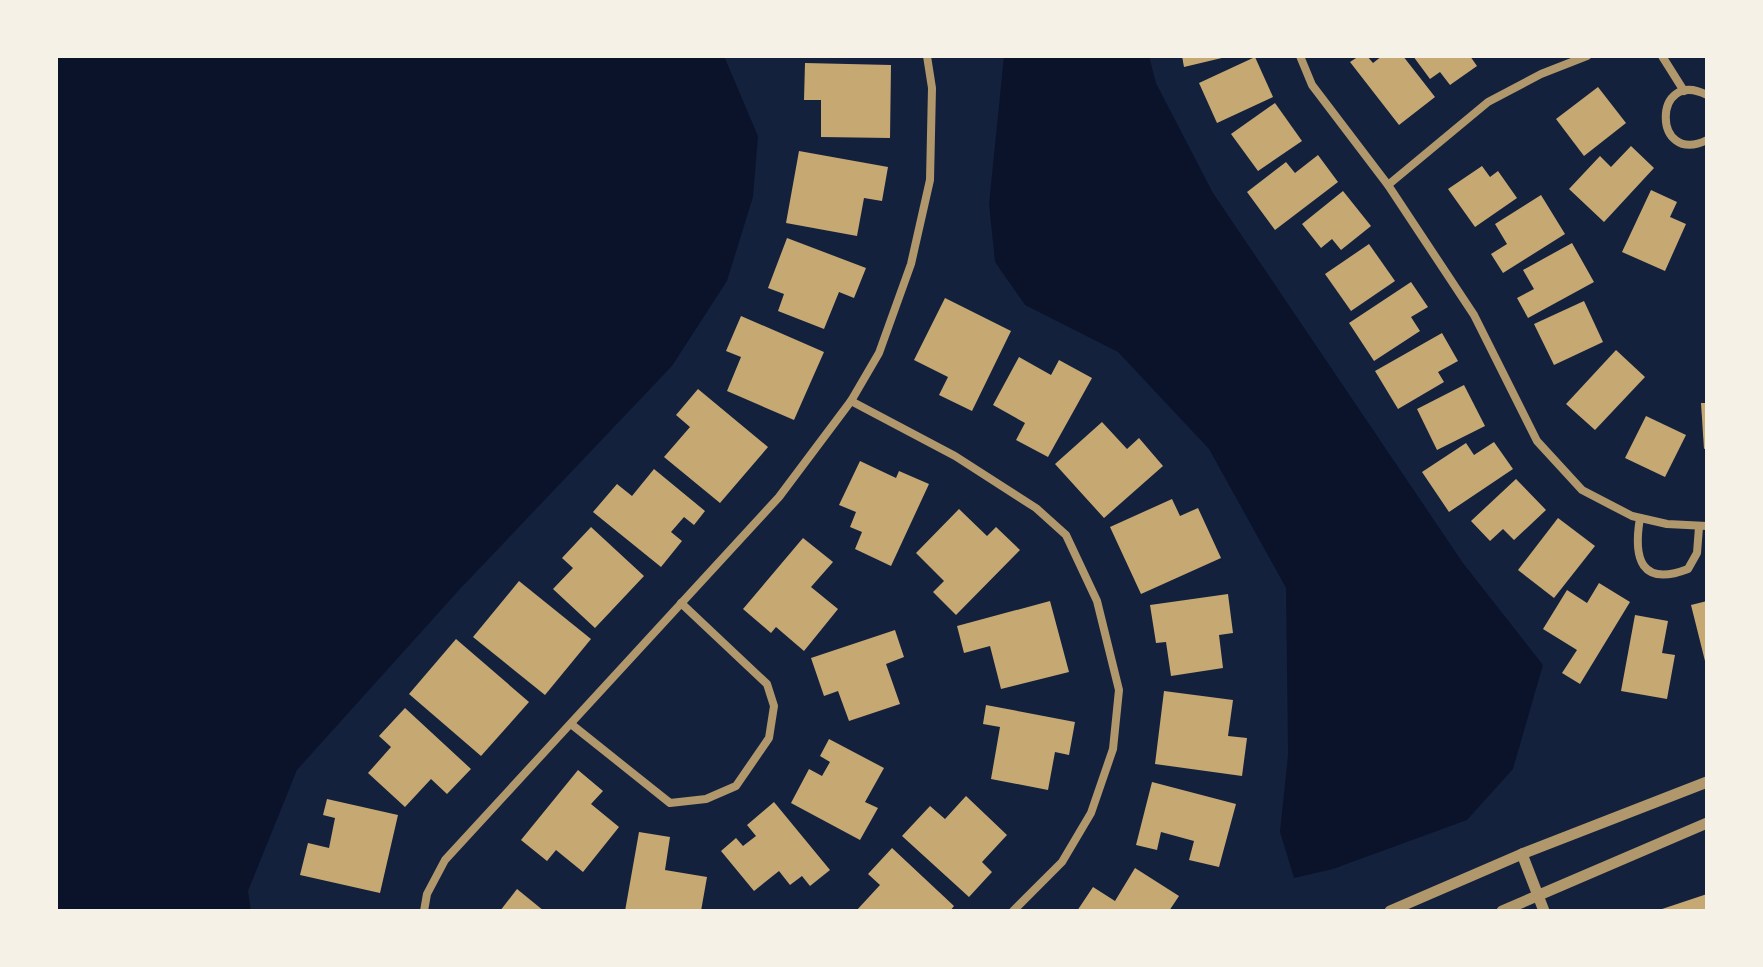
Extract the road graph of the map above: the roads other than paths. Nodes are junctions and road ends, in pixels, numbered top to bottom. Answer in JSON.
{"nodes":[{"id":1,"x":927,"y":56,"type":"edge"},
{"id":2,"x":1300,"y":56,"type":"edge"},
{"id":3,"x":1587,"y":56,"type":"edge"},
{"id":4,"x":1662,"y":56,"type":"edge"},
{"id":5,"x":1684,"y":91,"type":"junction"},
{"id":6,"x":1707,"y":95,"type":"edge"},
{"id":7,"x":1707,"y":140,"type":"edge"},
{"id":8,"x":1388,"y":185,"type":"junction"},
{"id":9,"x":851,"y":401,"type":"junction"},
{"id":10,"x":1640,"y":518,"type":"junction"},
{"id":11,"x":1703,"y":527,"type":"edge"},
{"id":12,"x":681,"y":603,"type":"junction"},
{"id":13,"x":571,"y":724,"type":"junction"},
{"id":14,"x":1707,"y":782,"type":"edge"},
{"id":15,"x":1707,"y":823,"type":"edge"},
{"id":16,"x":1522,"y":854,"type":"junction"},
{"id":17,"x":1538,"y":896,"type":"junction"},
{"id":18,"x":424,"y":911,"type":"edge"},
{"id":19,"x":1013,"y":911,"type":"edge"},
{"id":20,"x":1390,"y":911,"type":"edge"},
{"id":21,"x":1502,"y":911,"type":"edge"},
{"id":22,"x":1544,"y":911,"type":"edge"}],
"edges":[{"from":1,"to":9,"type":"street"},
{"from":2,"to":8,"type":"street"},
{"from":3,"to":8,"type":"street"},
{"from":4,"to":5,"type":"street"},
{"from":5,"to":6,"type":"street"},
{"from":5,"to":7,"type":"street"},
{"from":8,"to":10,"type":"street"},
{"from":9,"to":12,"type":"street"},
{"from":9,"to":19,"type":"street"},
{"from":10,"to":11,"type":"street"},
{"from":10,"to":11,"type":"street"},
{"from":12,"to":13,"type":"street"},
{"from":12,"to":13,"type":"street"},
{"from":13,"to":18,"type":"street"},
{"from":14,"to":16,"type":"street"},
{"from":15,"to":17,"type":"street"},
{"from":16,"to":17,"type":"street"},
{"from":16,"to":20,"type":"street"},
{"from":17,"to":21,"type":"street"},
{"from":17,"to":22,"type":"street"}]}
